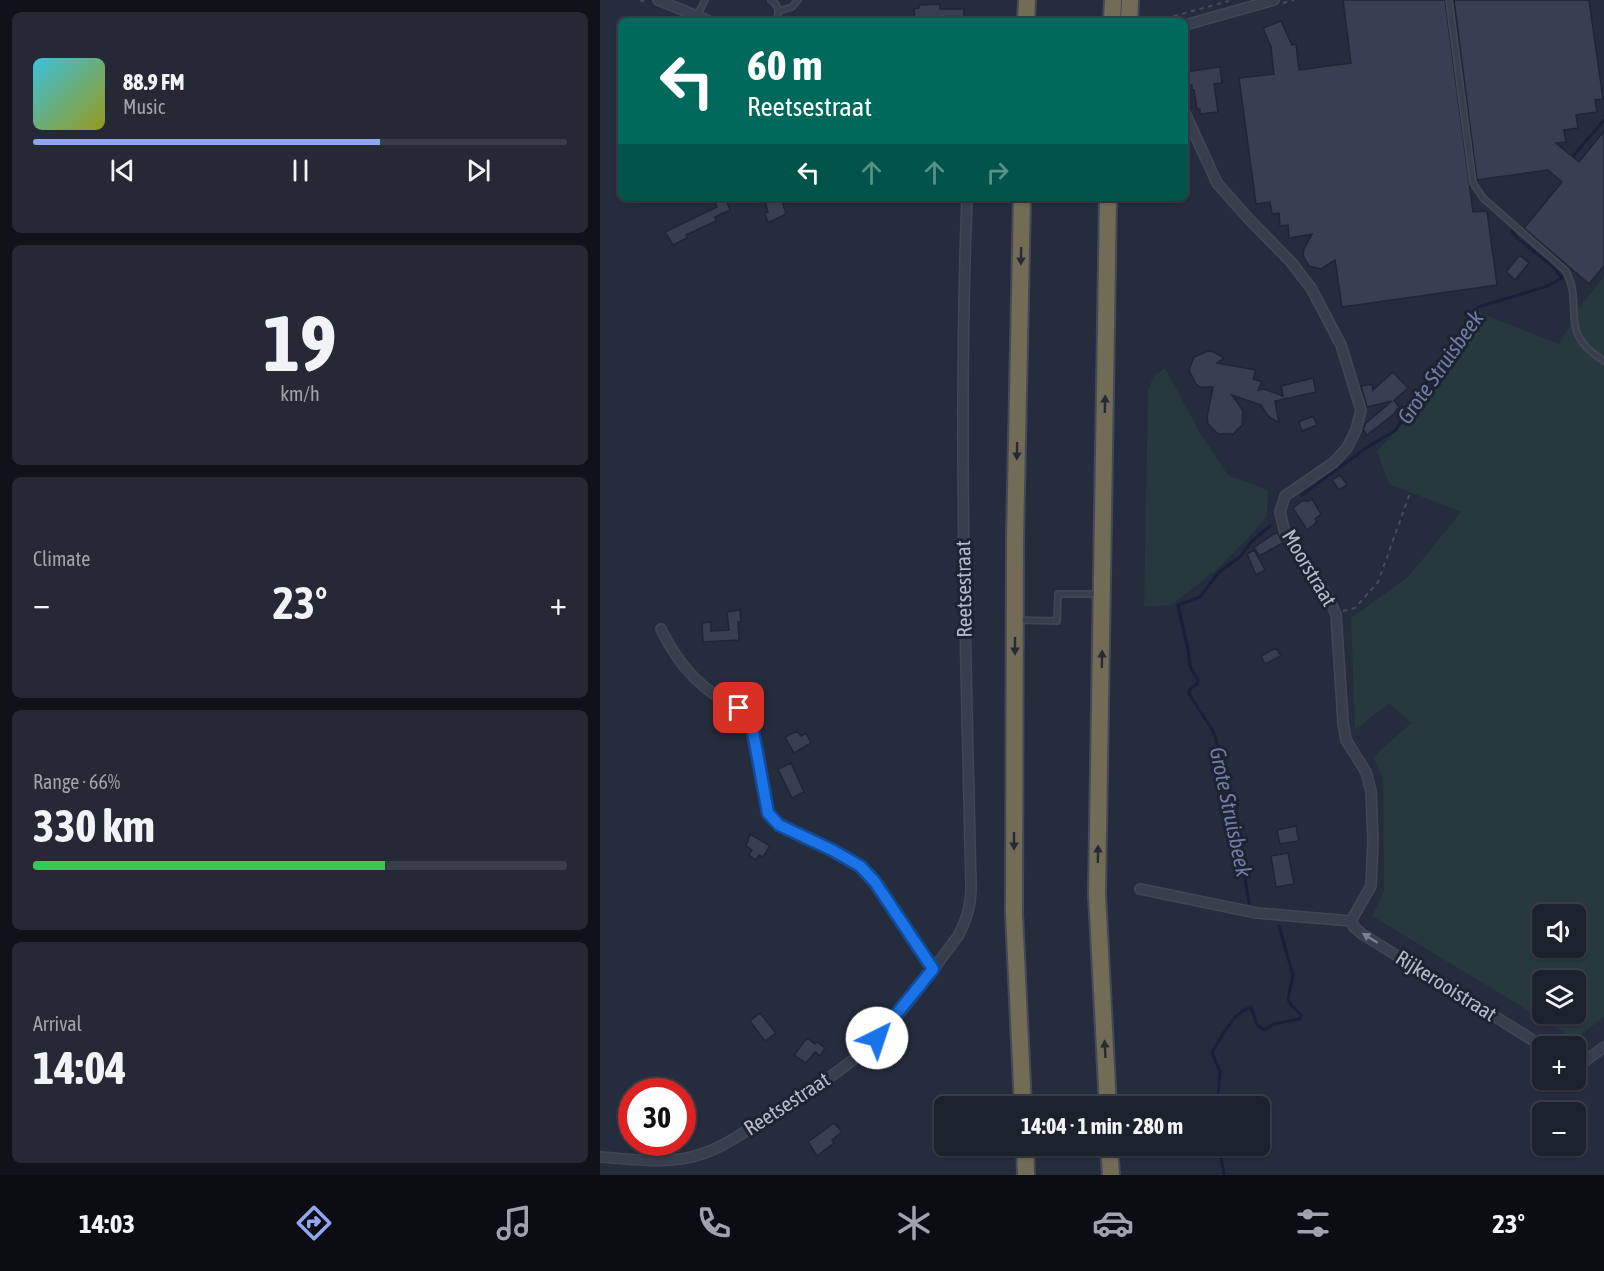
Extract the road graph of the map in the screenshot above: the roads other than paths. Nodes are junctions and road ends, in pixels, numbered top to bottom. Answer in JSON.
{"nodes":[{"id":1,"x":658,"y":0,"type":"edge"},
{"id":2,"x":705,"y":0,"type":"edge"},
{"id":3,"x":771,"y":0,"type":"edge"},
{"id":4,"x":798,"y":0,"type":"edge"},
{"id":5,"x":1026,"y":0,"type":"edge"},
{"id":6,"x":1113,"y":0,"type":"edge"},
{"id":7,"x":1274,"y":0,"type":"edge"},
{"id":8,"x":1449,"y":0,"type":"edge"},
{"id":9,"x":779,"y":11,"type":"junction"},
{"id":10,"x":1122,"y":14,"type":"edge"},
{"id":11,"x":697,"y":16,"type":"junction"},
{"id":12,"x":702,"y":18,"type":"edge"},
{"id":13,"x":777,"y":18,"type":"edge"},
{"id":14,"x":1026,"y":18,"type":"edge"},
{"id":15,"x":1188,"y":24,"type":"edge"},
{"id":16,"x":1188,"y":120,"type":"edge"},
{"id":17,"x":967,"y":201,"type":"edge"},
{"id":18,"x":1022,"y":201,"type":"edge"},
{"id":19,"x":1108,"y":201,"type":"edge"},
{"id":20,"x":1604,"y":361,"type":"edge"},
{"id":21,"x":1102,"y":594,"type":"junction"},
{"id":22,"x":1015,"y":620,"type":"junction"},
{"id":23,"x":661,"y":628,"type":"dead end"},
{"id":24,"x":1140,"y":889,"type":"dead end"},
{"id":25,"x":1351,"y":921,"type":"junction"},
{"id":26,"x":933,"y":969,"type":"junction"},
{"id":27,"x":1532,"y":1040,"type":"edge"},
{"id":28,"x":1604,"y":1047,"type":"edge"},
{"id":29,"x":1586,"y":1060,"type":"edge"},
{"id":30,"x":1022,"y":1096,"type":"edge"},
{"id":31,"x":1106,"y":1096,"type":"edge"},
{"id":32,"x":1025,"y":1156,"type":"edge"},
{"id":33,"x":1110,"y":1156,"type":"edge"},
{"id":34,"x":600,"y":1157,"type":"edge"},
{"id":35,"x":1026,"y":1175,"type":"edge"},
{"id":36,"x":1111,"y":1175,"type":"edge"}],
"edges":[{"from":1,"to":11,"type":"street"},
{"from":2,"to":11,"type":"lane"},
{"from":3,"to":9,"type":"lane"},
{"from":4,"to":9,"type":"lane"},
{"from":5,"to":14,"type":"highway"},
{"from":6,"to":10,"type":"highway"},
{"from":7,"to":15,"type":"street"},
{"from":8,"to":20,"type":"lane"},
{"from":9,"to":13,"type":"lane"},
{"from":11,"to":12,"type":"street"},
{"from":16,"to":25,"type":"street","name":"Moorstraat"},
{"from":17,"to":26,"type":"street","name":"Reetsestraat"},
{"from":18,"to":22,"type":"highway","one_way":true},
{"from":21,"to":19,"type":"highway","one_way":true},
{"from":21,"to":22,"type":"lane"},
{"from":31,"to":21,"type":"highway","one_way":true},
{"from":22,"to":30,"type":"highway","one_way":true},
{"from":23,"to":26,"type":"street"},
{"from":24,"to":25,"type":"street"},
{"from":27,"to":25,"type":"street","name":"Rijkerooistraat","one_way":true},
{"from":26,"to":34,"type":"street","name":"Reetsestraat"},
{"from":28,"to":29,"type":"street"},
{"from":32,"to":35,"type":"highway"},
{"from":33,"to":36,"type":"highway"}]}
